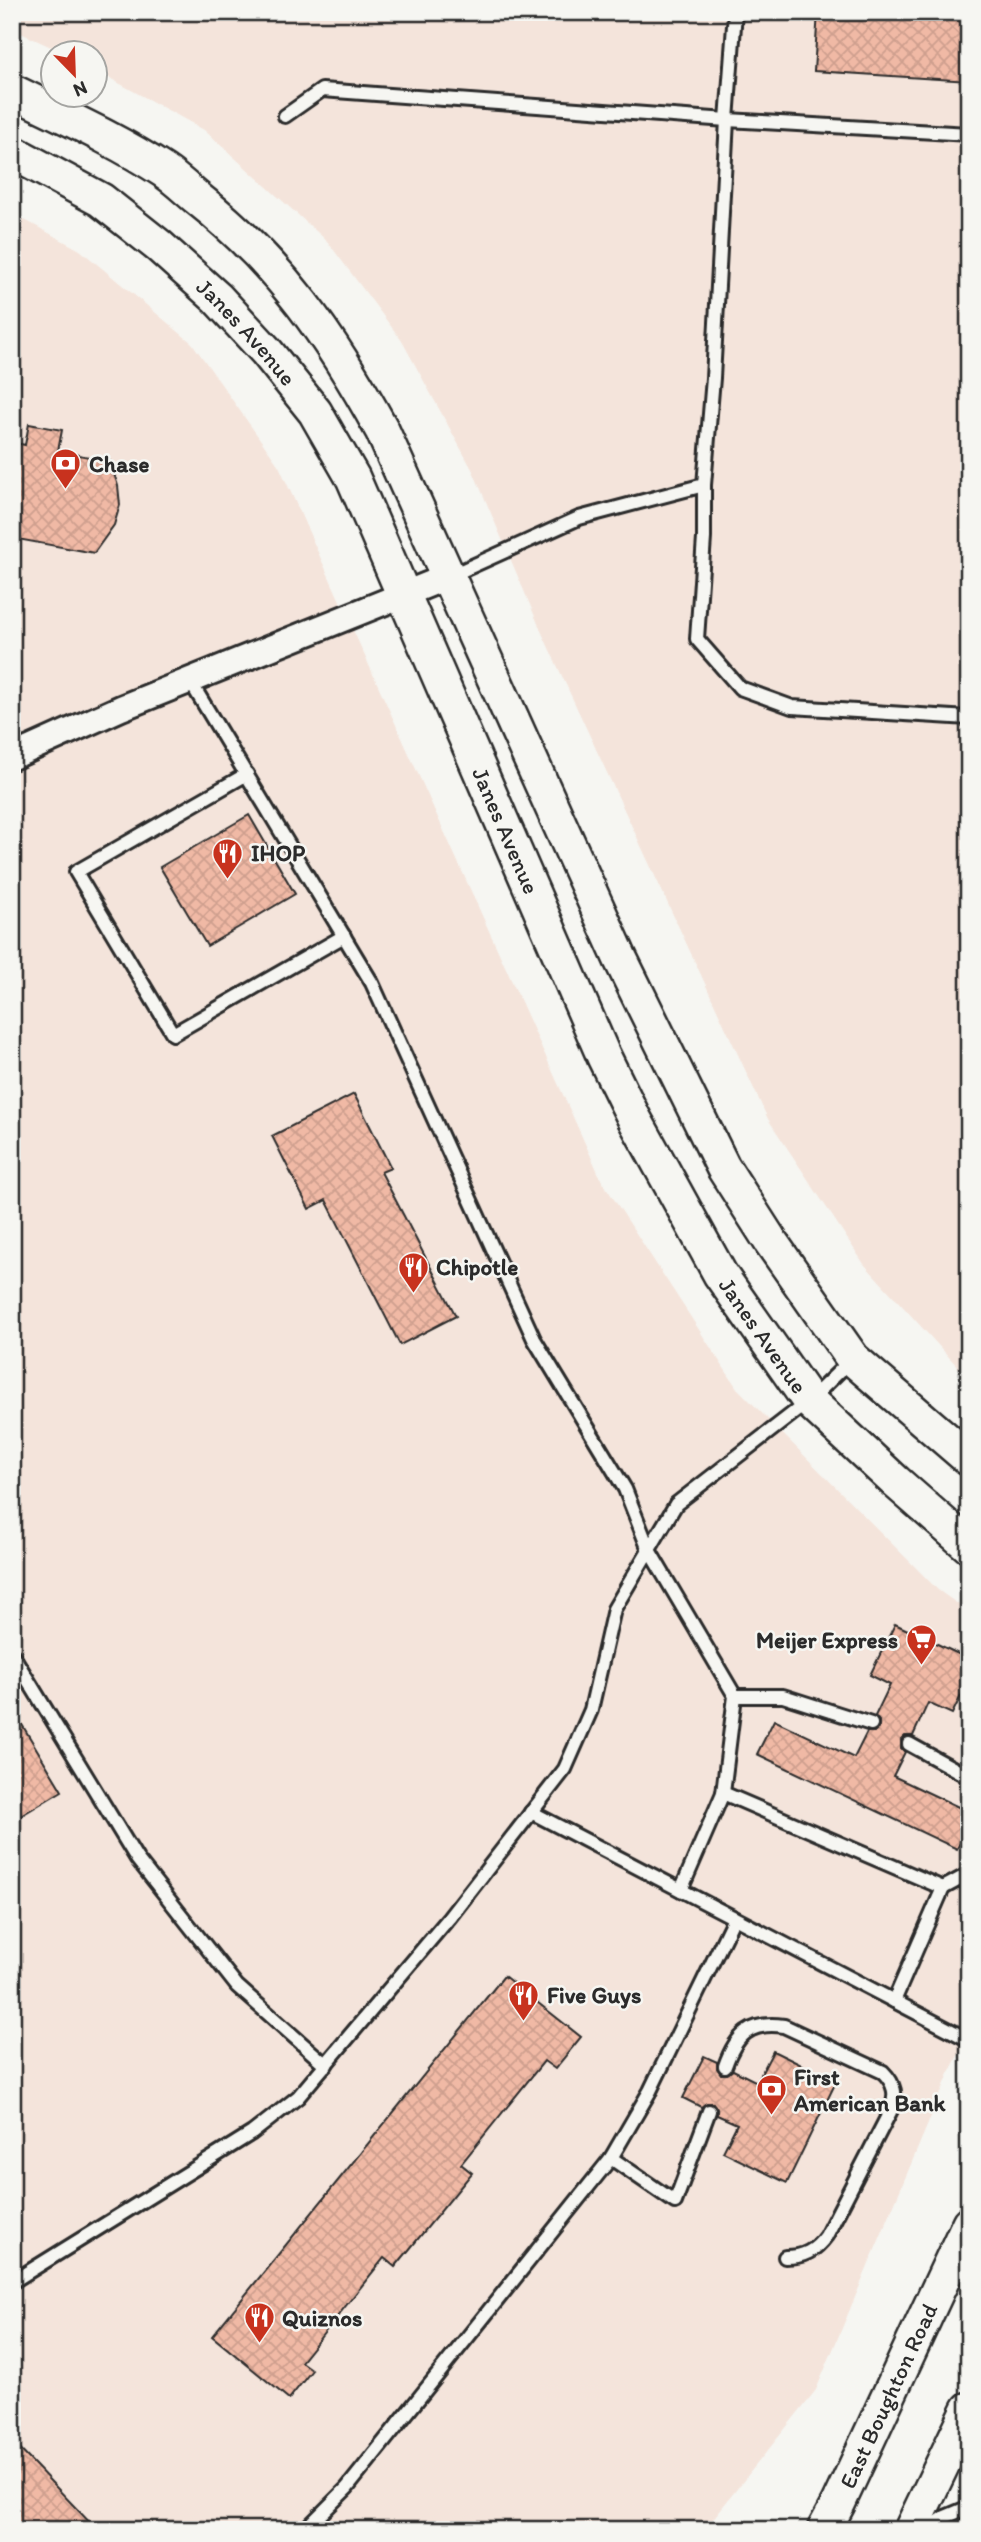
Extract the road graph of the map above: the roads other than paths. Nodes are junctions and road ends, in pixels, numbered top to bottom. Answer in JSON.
{"nodes":[{"id":1,"x":735,"y":12,"type":"edge"},
{"id":2,"x":12,"y":91,"type":"edge"},
{"id":3,"x":285,"y":116,"type":"dead end"},
{"id":4,"x":727,"y":120,"type":"junction"},
{"id":5,"x":969,"y":134,"type":"edge"},
{"id":6,"x":12,"y":152,"type":"edge"},
{"id":7,"x":704,"y":485,"type":"junction"},
{"id":8,"x":447,"y":577,"type":"junction"},
{"id":9,"x":403,"y":596,"type":"junction"},
{"id":10,"x":190,"y":681,"type":"junction"},
{"id":11,"x":969,"y":718,"type":"edge"},
{"id":12,"x":12,"y":757,"type":"edge"},
{"id":13,"x":247,"y":774,"type":"junction"},
{"id":14,"x":344,"y":936,"type":"junction"},
{"id":15,"x":853,"y":1359,"type":"junction"},
{"id":16,"x":809,"y":1401,"type":"junction"},
{"id":17,"x":969,"y":1459,"type":"edge"},
{"id":18,"x":969,"y":1546,"type":"edge"},
{"id":19,"x":649,"y":1550,"type":"junction"},
{"id":20,"x":12,"y":1654,"type":"edge"},
{"id":21,"x":735,"y":1696,"type":"junction"},
{"id":22,"x":871,"y":1724,"type":"dead end"},
{"id":23,"x":909,"y":1744,"type":"dead end"},
{"id":24,"x":969,"y":1777,"type":"edge"},
{"id":25,"x":723,"y":1793,"type":"junction"},
{"id":26,"x":531,"y":1812,"type":"junction"},
{"id":27,"x":969,"y":1874,"type":"edge"},
{"id":28,"x":943,"y":1888,"type":"junction"},
{"id":29,"x":681,"y":1890,"type":"junction"},
{"id":30,"x":734,"y":1918,"type":"junction"},
{"id":31,"x":894,"y":2001,"type":"junction"},
{"id":32,"x":969,"y":2040,"type":"edge"},
{"id":33,"x":326,"y":2065,"type":"junction"},
{"id":34,"x":725,"y":2066,"type":"dead end"},
{"id":35,"x":709,"y":2111,"type":"dead end"},
{"id":36,"x":611,"y":2158,"type":"junction"},
{"id":37,"x":969,"y":2223,"type":"edge"},
{"id":38,"x":785,"y":2257,"type":"dead end"},
{"id":39,"x":12,"y":2282,"type":"edge"},
{"id":40,"x":969,"y":2409,"type":"edge"},
{"id":41,"x":969,"y":2507,"type":"edge"},
{"id":42,"x":305,"y":2530,"type":"edge"},
{"id":43,"x":824,"y":2530,"type":"edge"},
{"id":44,"x":911,"y":2530,"type":"edge"},
{"id":45,"x":927,"y":2530,"type":"edge"}],
"edges":[{"from":1,"to":4,"type":"lane"},
{"from":2,"to":8,"type":"street"},
{"from":3,"to":4,"type":"lane"},
{"from":4,"to":5,"type":"lane"},
{"from":4,"to":7,"type":"lane"},
{"from":6,"to":9,"type":"street","name":"Janes Avenue"},
{"from":7,"to":8,"type":"lane"},
{"from":7,"to":11,"type":"lane"},
{"from":8,"to":9,"type":"street"},
{"from":8,"to":15,"type":"street"},
{"from":9,"to":10,"type":"street"},
{"from":9,"to":16,"type":"street","name":"Janes Avenue"},
{"from":10,"to":12,"type":"street"},
{"from":10,"to":13,"type":"lane"},
{"from":13,"to":14,"type":"lane"},
{"from":13,"to":14,"type":"lane"},
{"from":14,"to":19,"type":"lane"},
{"from":15,"to":16,"type":"lane"},
{"from":15,"to":17,"type":"street"},
{"from":16,"to":18,"type":"street","name":"Janes Avenue"},
{"from":16,"to":19,"type":"lane"},
{"from":19,"to":21,"type":"lane"},
{"from":19,"to":26,"type":"lane"},
{"from":20,"to":33,"type":"lane"},
{"from":21,"to":22,"type":"lane"},
{"from":21,"to":25,"type":"lane"},
{"from":23,"to":24,"type":"lane"},
{"from":25,"to":28,"type":"lane"},
{"from":25,"to":29,"type":"lane"},
{"from":26,"to":29,"type":"lane"},
{"from":26,"to":33,"type":"lane"},
{"from":27,"to":28,"type":"lane"},
{"from":28,"to":31,"type":"lane"},
{"from":29,"to":30,"type":"lane"},
{"from":30,"to":31,"type":"lane"},
{"from":30,"to":36,"type":"lane"},
{"from":31,"to":32,"type":"lane"},
{"from":33,"to":39,"type":"lane"},
{"from":34,"to":38,"type":"lane"},
{"from":35,"to":36,"type":"lane"},
{"from":36,"to":42,"type":"lane"},
{"from":37,"to":43,"type":"street","name":"East Boughton Road"},
{"from":40,"to":44,"type":"street"},
{"from":41,"to":45,"type":"lane"}]}
